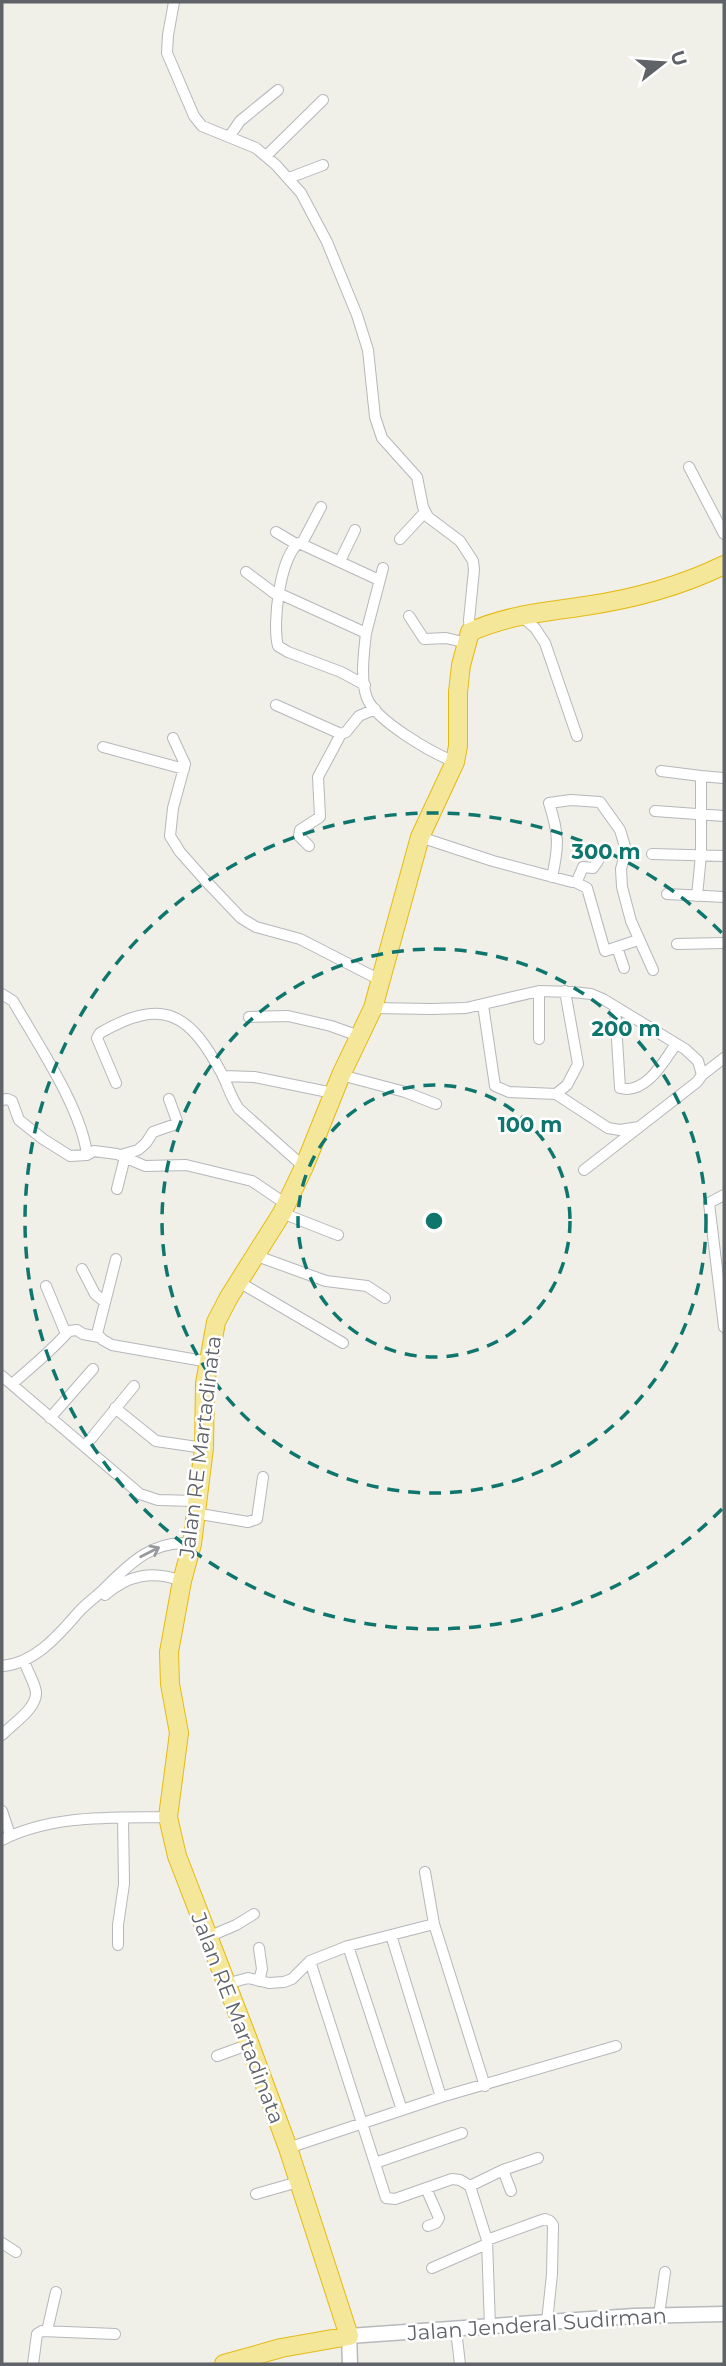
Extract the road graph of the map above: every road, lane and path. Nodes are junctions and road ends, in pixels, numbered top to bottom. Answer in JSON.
{"nodes":[{"id":1,"x":174,"y":2,"type":"edge"},
{"id":2,"x":278,"y":90,"type":"dead end"},
{"id":3,"x":323,"y":100,"type":"dead end"},
{"id":4,"x":229,"y":138,"type":"junction"},
{"id":5,"x":266,"y":156,"type":"junction"},
{"id":6,"x":323,"y":165,"type":"dead end"},
{"id":7,"x":289,"y":178,"type":"junction"},
{"id":8,"x":689,"y":467,"type":"dead end"},
{"id":9,"x":321,"y":507,"type":"dead end"},
{"id":10,"x":425,"y":512,"type":"junction"},
{"id":11,"x":355,"y":530,"type":"dead end"},
{"id":12,"x":276,"y":532,"type":"dead end"},
{"id":13,"x":724,"y":534,"type":"edge"},
{"id":14,"x":400,"y":539,"type":"dead end"},
{"id":15,"x":299,"y":543,"type":"junction"},
{"id":16,"x":340,"y":561,"type":"junction"},
{"id":17,"x":724,"y":565,"type":"edge"},
{"id":18,"x":383,"y":568,"type":"dead end"},
{"id":19,"x":246,"y":572,"type":"dead end"},
{"id":20,"x":379,"y":580,"type":"junction"},
{"id":21,"x":278,"y":595,"type":"junction"},
{"id":22,"x":522,"y":614,"type":"junction"},
{"id":23,"x":409,"y":616,"type":"dead end"},
{"id":24,"x":366,"y":633,"type":"junction"},
{"id":25,"x":468,"y":637,"type":"junction"},
{"id":26,"x":365,"y":685,"type":"junction"},
{"id":27,"x":276,"y":705,"type":"dead end"},
{"id":28,"x":375,"y":709,"type":"junction"},
{"id":29,"x":341,"y":734,"type":"junction"},
{"id":30,"x":577,"y":736,"type":"dead end"},
{"id":31,"x":173,"y":738,"type":"dead end"},
{"id":32,"x":103,"y":747,"type":"dead end"},
{"id":33,"x":455,"y":762,"type":"junction"},
{"id":34,"x":184,"y":769,"type":"junction"},
{"id":35,"x":661,"y":771,"type":"dead end"},
{"id":36,"x":701,"y":776,"type":"junction"},
{"id":37,"x":723,"y":778,"type":"edge"},
{"id":38,"x":656,"y":811,"type":"dead end"},
{"id":39,"x":699,"y":814,"type":"junction"},
{"id":40,"x":724,"y":816,"type":"edge"},
{"id":41,"x":420,"y":837,"type":"junction"},
{"id":42,"x":309,"y":846,"type":"dead end"},
{"id":43,"x":652,"y":854,"type":"dead end"},
{"id":44,"x":701,"y":855,"type":"junction"},
{"id":45,"x":724,"y":856,"type":"edge"},
{"id":46,"x":598,"y":861,"type":"dead end"},
{"id":47,"x":552,"y":877,"type":"junction"},
{"id":48,"x":575,"y":882,"type":"junction"},
{"id":49,"x":667,"y":894,"type":"dead end"},
{"id":50,"x":697,"y":896,"type":"junction"},
{"id":51,"x":724,"y":897,"type":"edge"},
{"id":52,"x":638,"y":940,"type":"junction"},
{"id":53,"x":724,"y":943,"type":"edge"},
{"id":54,"x":677,"y":944,"type":"dead end"},
{"id":55,"x":617,"y":947,"type":"junction"},
{"id":56,"x":624,"y":968,"type":"dead end"},
{"id":57,"x":653,"y":970,"type":"dead end"},
{"id":58,"x":380,"y":980,"type":"junction"},
{"id":59,"x":539,"y":991,"type":"junction"},
{"id":60,"x":565,"y":991,"type":"junction"},
{"id":61,"x":2,"y":994,"type":"edge"},
{"id":62,"x":483,"y":1005,"type":"junction"},
{"id":63,"x":615,"y":1007,"type":"junction"},
{"id":64,"x":373,"y":1008,"type":"junction"},
{"id":65,"x":248,"y":1017,"type":"dead end"},
{"id":66,"x":359,"y":1036,"type":"junction"},
{"id":67,"x":539,"y":1039,"type":"dead end"},
{"id":68,"x":676,"y":1044,"type":"junction"},
{"id":69,"x":724,"y":1058,"type":"edge"},
{"id":70,"x":341,"y":1075,"type":"junction"},
{"id":71,"x":702,"y":1075,"type":"junction"},
{"id":72,"x":223,"y":1076,"type":"junction"},
{"id":73,"x":116,"y":1083,"type":"dead end"},
{"id":74,"x":333,"y":1093,"type":"junction"},
{"id":75,"x":556,"y":1094,"type":"junction"},
{"id":76,"x":169,"y":1099,"type":"dead end"},
{"id":77,"x":2,"y":1100,"type":"edge"},
{"id":78,"x":436,"y":1104,"type":"dead end"},
{"id":79,"x":640,"y":1126,"type":"junction"},
{"id":80,"x":87,"y":1155,"type":"junction"},
{"id":81,"x":123,"y":1156,"type":"junction"},
{"id":82,"x":304,"y":1167,"type":"junction"},
{"id":83,"x":584,"y":1170,"type":"dead end"},
{"id":84,"x":117,"y":1189,"type":"dead end"},
{"id":85,"x":724,"y":1195,"type":"edge"},
{"id":86,"x":284,"y":1209,"type":"junction"},
{"id":87,"x":338,"y":1235,"type":"dead end"},
{"id":88,"x":257,"y":1256,"type":"junction"},
{"id":89,"x":116,"y":1259,"type":"dead end"},
{"id":90,"x":82,"y":1269,"type":"dead end"},
{"id":91,"x":239,"y":1282,"type":"junction"},
{"id":92,"x":46,"y":1286,"type":"dead end"},
{"id":93,"x":385,"y":1298,"type":"dead end"},
{"id":94,"x":105,"y":1301,"type":"junction"},
{"id":95,"x":724,"y":1327,"type":"edge"},
{"id":96,"x":66,"y":1334,"type":"junction"},
{"id":97,"x":99,"y":1337,"type":"junction"},
{"id":98,"x":343,"y":1343,"type":"dead end"},
{"id":99,"x":209,"y":1362,"type":"junction"},
{"id":100,"x":93,"y":1369,"type":"dead end"},
{"id":101,"x":2,"y":1376,"type":"edge"},
{"id":102,"x":12,"y":1384,"type":"junction"},
{"id":103,"x":134,"y":1386,"type":"dead end"},
{"id":104,"x":116,"y":1408,"type":"junction"},
{"id":105,"x":50,"y":1418,"type":"junction"},
{"id":106,"x":85,"y":1446,"type":"junction"},
{"id":107,"x":204,"y":1448,"type":"junction"},
{"id":108,"x":263,"y":1477,"type":"dead end"},
{"id":109,"x":195,"y":1507,"type":"junction"},
{"id":110,"x":192,"y":1544,"type":"junction"},
{"id":111,"x":118,"y":1580,"type":"junction"},
{"id":112,"x":182,"y":1581,"type":"junction"},
{"id":113,"x":63,"y":1635,"type":"junction"},
{"id":114,"x":2,"y":1666,"type":"edge"},
{"id":115,"x":26,"y":1666,"type":"junction"},
{"id":116,"x":2,"y":1673,"type":"edge"},
{"id":117,"x":2,"y":1735,"type":"edge"},
{"id":118,"x":2,"y":1811,"type":"edge"},
{"id":119,"x":168,"y":1817,"type":"junction"},
{"id":120,"x":124,"y":1818,"type":"junction"},
{"id":121,"x":6,"y":1838,"type":"edge"},
{"id":122,"x":425,"y":1872,"type":"dead end"},
{"id":123,"x":254,"y":1914,"type":"dead end"},
{"id":124,"x":434,"y":1924,"type":"junction"},
{"id":125,"x":391,"y":1935,"type":"junction"},
{"id":126,"x":208,"y":1937,"type":"junction"},
{"id":127,"x":118,"y":1945,"type":"dead end"},
{"id":128,"x":348,"y":1946,"type":"junction"},
{"id":129,"x":259,"y":1948,"type":"dead end"},
{"id":130,"x":310,"y":1961,"type":"junction"},
{"id":131,"x":259,"y":1981,"type":"junction"},
{"id":132,"x":226,"y":1984,"type":"junction"},
{"id":133,"x":250,"y":2044,"type":"junction"},
{"id":134,"x":616,"y":2046,"type":"dead end"},
{"id":135,"x":216,"y":2056,"type":"dead end"},
{"id":136,"x":485,"y":2086,"type":"junction"},
{"id":137,"x":441,"y":2097,"type":"junction"},
{"id":138,"x":402,"y":2110,"type":"junction"},
{"id":139,"x":362,"y":2124,"type":"junction"},
{"id":140,"x":461,"y":2133,"type":"dead end"},
{"id":141,"x":288,"y":2148,"type":"junction"},
{"id":142,"x":538,"y":2158,"type":"dead end"},
{"id":143,"x":375,"y":2163,"type":"junction"},
{"id":144,"x":503,"y":2171,"type":"junction"},
{"id":145,"x":298,"y":2182,"type":"junction"},
{"id":146,"x":470,"y":2186,"type":"junction"},
{"id":147,"x":426,"y":2188,"type":"junction"},
{"id":148,"x":511,"y":2192,"type":"dead end"},
{"id":149,"x":256,"y":2194,"type":"dead end"},
{"id":150,"x":428,"y":2226,"type":"dead end"},
{"id":151,"x":487,"y":2242,"type":"junction"},
{"id":152,"x":2,"y":2244,"type":"edge"},
{"id":153,"x":16,"y":2252,"type":"dead end"},
{"id":154,"x":432,"y":2267,"type":"dead end"},
{"id":155,"x":665,"y":2272,"type":"dead end"},
{"id":156,"x":56,"y":2292,"type":"dead end"},
{"id":157,"x":724,"y":2314,"type":"edge"},
{"id":158,"x":659,"y":2315,"type":"junction"},
{"id":159,"x":547,"y":2322,"type":"junction"},
{"id":160,"x":490,"y":2327,"type":"junction"},
{"id":161,"x":456,"y":2330,"type":"junction"},
{"id":162,"x":47,"y":2331,"type":"junction"},
{"id":163,"x":115,"y":2334,"type":"dead end"},
{"id":164,"x":349,"y":2336,"type":"junction"},
{"id":165,"x":33,"y":2364,"type":"edge"},
{"id":166,"x":224,"y":2364,"type":"edge"},
{"id":167,"x":350,"y":2364,"type":"edge"},
{"id":168,"x":460,"y":2364,"type":"edge"}],
"edges":[{"from":1,"to":4,"type":"street"},
{"from":2,"to":4,"type":"street"},
{"from":3,"to":5,"type":"street"},
{"from":4,"to":5,"type":"street"},
{"from":5,"to":7,"type":"street"},
{"from":6,"to":7,"type":"street"},
{"from":7,"to":10,"type":"street"},
{"from":8,"to":13,"type":"street"},
{"from":9,"to":15,"type":"street"},
{"from":10,"to":14,"type":"street"},
{"from":10,"to":25,"type":"street"},
{"from":11,"to":16,"type":"street"},
{"from":12,"to":15,"type":"street"},
{"from":15,"to":16,"type":"street"},
{"from":15,"to":21,"type":"street"},
{"from":16,"to":20,"type":"street"},
{"from":17,"to":22,"type":"highway"},
{"from":18,"to":20,"type":"street"},
{"from":19,"to":21,"type":"street"},
{"from":20,"to":24,"type":"street"},
{"from":21,"to":24,"type":"street"},
{"from":21,"to":26,"type":"street"},
{"from":22,"to":25,"type":"highway"},
{"from":22,"to":30,"type":"street"},
{"from":23,"to":25,"type":"street"},
{"from":24,"to":26,"type":"street"},
{"from":25,"to":33,"type":"highway","name":"Jalan RE Martadinata"},
{"from":26,"to":28,"type":"street"},
{"from":27,"to":29,"type":"street"},
{"from":28,"to":29,"type":"street"},
{"from":28,"to":33,"type":"street"},
{"from":29,"to":42,"type":"street"},
{"from":31,"to":34,"type":"street"},
{"from":32,"to":34,"type":"street"},
{"from":33,"to":41,"type":"highway","name":"Jalan RE Martadinata"},
{"from":34,"to":58,"type":"street"},
{"from":35,"to":36,"type":"street"},
{"from":36,"to":37,"type":"street"},
{"from":36,"to":39,"type":"street"},
{"from":38,"to":39,"type":"street"},
{"from":39,"to":40,"type":"street"},
{"from":39,"to":44,"type":"street"},
{"from":41,"to":47,"type":"street"},
{"from":41,"to":58,"type":"highway","name":"Jalan RE Martadinata"},
{"from":43,"to":44,"type":"street"},
{"from":44,"to":45,"type":"street"},
{"from":44,"to":50,"type":"street"},
{"from":46,"to":48,"type":"street"},
{"from":47,"to":48,"type":"street"},
{"from":47,"to":52,"type":"street"},
{"from":48,"to":55,"type":"street"},
{"from":49,"to":50,"type":"street"},
{"from":50,"to":51,"type":"street"},
{"from":52,"to":55,"type":"street"},
{"from":52,"to":57,"type":"street"},
{"from":53,"to":54,"type":"street"},
{"from":55,"to":56,"type":"street"},
{"from":58,"to":64,"type":"highway","name":"Jalan RE Martadinata"},
{"from":59,"to":60,"type":"street"},
{"from":59,"to":62,"type":"street"},
{"from":59,"to":67,"type":"street"},
{"from":60,"to":63,"type":"street"},
{"from":60,"to":75,"type":"street"},
{"from":61,"to":80,"type":"street"},
{"from":62,"to":64,"type":"street"},
{"from":62,"to":75,"type":"street"},
{"from":63,"to":68,"type":"street"},
{"from":63,"to":68,"type":"street"},
{"from":64,"to":66,"type":"highway","name":"Jalan RE Martadinata"},
{"from":65,"to":66,"type":"street"},
{"from":66,"to":70,"type":"highway","name":"Jalan RE Martadinata"},
{"from":68,"to":71,"type":"street"},
{"from":69,"to":71,"type":"street"},
{"from":70,"to":74,"type":"highway","name":"Jalan RE Martadinata"},
{"from":70,"to":78,"type":"street"},
{"from":71,"to":79,"type":"street"},
{"from":72,"to":73,"type":"street"},
{"from":72,"to":74,"type":"street"},
{"from":72,"to":82,"type":"street"},
{"from":74,"to":82,"type":"highway","name":"Jalan RE Martadinata"},
{"from":75,"to":79,"type":"street"},
{"from":76,"to":81,"type":"street"},
{"from":77,"to":80,"type":"street"},
{"from":79,"to":83,"type":"street"},
{"from":80,"to":81,"type":"street"},
{"from":81,"to":84,"type":"street"},
{"from":81,"to":86,"type":"street"},
{"from":82,"to":86,"type":"highway","name":"Jalan RE Martadinata"},
{"from":85,"to":95,"type":"street"},
{"from":86,"to":87,"type":"street"},
{"from":86,"to":88,"type":"highway","name":"Jalan RE Martadinata"},
{"from":88,"to":91,"type":"highway","name":"Jalan RE Martadinata"},
{"from":88,"to":93,"type":"street"},
{"from":89,"to":94,"type":"street"},
{"from":90,"to":94,"type":"street"},
{"from":91,"to":98,"type":"street"},
{"from":91,"to":99,"type":"highway","name":"Jalan RE Martadinata"},
{"from":92,"to":96,"type":"street"},
{"from":94,"to":97,"type":"street"},
{"from":96,"to":97,"type":"street"},
{"from":96,"to":102,"type":"street"},
{"from":97,"to":99,"type":"street"},
{"from":99,"to":107,"type":"highway","name":"Jalan RE Martadinata"},
{"from":100,"to":105,"type":"street"},
{"from":101,"to":102,"type":"street"},
{"from":102,"to":105,"type":"street"},
{"from":103,"to":104,"type":"street"},
{"from":104,"to":106,"type":"street"},
{"from":104,"to":107,"type":"street"},
{"from":105,"to":106,"type":"street"},
{"from":106,"to":109,"type":"street"},
{"from":107,"to":109,"type":"highway","name":"Jalan RE Martadinata"},
{"from":108,"to":109,"type":"street"},
{"from":109,"to":110,"type":"highway","name":"Jalan RE Martadinata"},
{"from":111,"to":110,"type":"street","one_way":true},
{"from":110,"to":112,"type":"highway","name":"Jalan RE Martadinata"},
{"from":111,"to":112,"type":"street"},
{"from":111,"to":113,"type":"street"},
{"from":112,"to":119,"type":"highway","name":"Jalan RE Martadinata"},
{"from":113,"to":114,"type":"street"},
{"from":113,"to":115,"type":"street"},
{"from":115,"to":116,"type":"street"},
{"from":115,"to":117,"type":"street"},
{"from":118,"to":121,"type":"street"},
{"from":119,"to":120,"type":"street"},
{"from":119,"to":126,"type":"highway","name":"Jalan RE Martadinata"},
{"from":120,"to":121,"type":"street"},
{"from":120,"to":127,"type":"street"},
{"from":122,"to":124,"type":"street"},
{"from":123,"to":126,"type":"street"},
{"from":124,"to":125,"type":"street"},
{"from":124,"to":136,"type":"street"},
{"from":125,"to":128,"type":"street"},
{"from":125,"to":137,"type":"street"},
{"from":126,"to":132,"type":"highway","name":"Jalan RE Martadinata"},
{"from":128,"to":130,"type":"street"},
{"from":128,"to":138,"type":"street"},
{"from":129,"to":131,"type":"street"},
{"from":130,"to":131,"type":"street"},
{"from":130,"to":139,"type":"street"},
{"from":131,"to":132,"type":"street"},
{"from":132,"to":133,"type":"highway","name":"Jalan RE Martadinata"},
{"from":133,"to":135,"type":"street"},
{"from":133,"to":141,"type":"highway","name":"Jalan RE Martadinata"},
{"from":134,"to":136,"type":"street"},
{"from":136,"to":137,"type":"street"},
{"from":137,"to":138,"type":"street"},
{"from":138,"to":139,"type":"street"},
{"from":139,"to":141,"type":"street"},
{"from":139,"to":143,"type":"street"},
{"from":140,"to":143,"type":"street"},
{"from":141,"to":145,"type":"highway","name":"Jalan RE Martadinata"},
{"from":142,"to":144,"type":"street"},
{"from":143,"to":147,"type":"street"},
{"from":144,"to":146,"type":"street"},
{"from":144,"to":148,"type":"street"},
{"from":145,"to":149,"type":"street"},
{"from":145,"to":164,"type":"highway","name":"Jalan RE Martadinata"},
{"from":146,"to":147,"type":"street"},
{"from":146,"to":151,"type":"street"},
{"from":147,"to":150,"type":"street"},
{"from":151,"to":154,"type":"street"},
{"from":151,"to":159,"type":"street"},
{"from":151,"to":160,"type":"street"},
{"from":152,"to":153,"type":"street"},
{"from":155,"to":158,"type":"street"},
{"from":156,"to":162,"type":"street"},
{"from":157,"to":158,"type":"main road","name":"Jalan Jenderal Sudirman"},
{"from":158,"to":159,"type":"main road","name":"Jalan Jenderal Sudirman"},
{"from":159,"to":160,"type":"main road","name":"Jalan Jenderal Sudirman"},
{"from":160,"to":161,"type":"main road","name":"Jalan Jenderal Sudirman"},
{"from":161,"to":164,"type":"main road","name":"Jalan Jenderal Sudirman"},
{"from":161,"to":168,"type":"street"},
{"from":162,"to":163,"type":"street"},
{"from":162,"to":165,"type":"street"},
{"from":164,"to":166,"type":"highway"},
{"from":164,"to":167,"type":"main road"}]}
